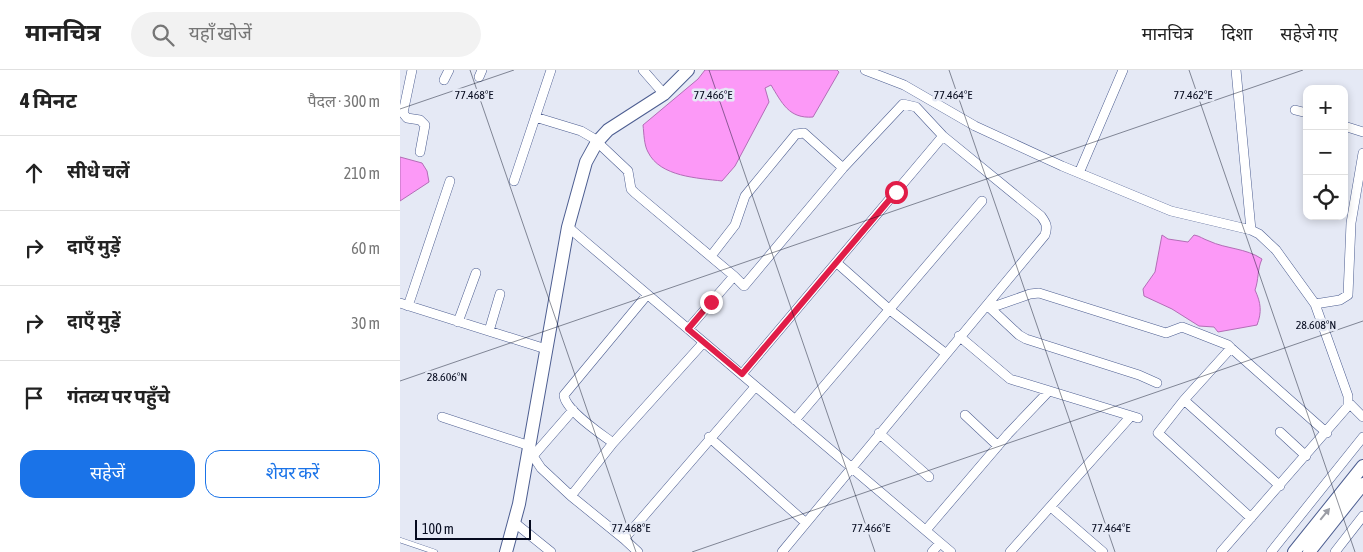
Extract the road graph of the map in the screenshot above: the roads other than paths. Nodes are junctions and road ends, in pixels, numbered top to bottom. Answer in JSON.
{"nodes":[{"id":1,"x":412,"y":70,"type":"edge"},
{"id":2,"x":449,"y":70,"type":"edge"},
{"id":3,"x":551,"y":70,"type":"edge"},
{"id":4,"x":643,"y":70,"type":"edge"},
{"id":5,"x":688,"y":70,"type":"edge"},
{"id":6,"x":865,"y":70,"type":"edge"},
{"id":7,"x":1123,"y":70,"type":"edge"},
{"id":8,"x":1236,"y":70,"type":"edge"},
{"id":9,"x":444,"y":80,"type":"dead end"},
{"id":10,"x":664,"y":94,"type":"junction"},
{"id":11,"x":1295,"y":110,"type":"dead end"},
{"id":12,"x":1303,"y":113,"type":"edge"},
{"id":13,"x":535,"y":117,"type":"junction"},
{"id":14,"x":1348,"y":127,"type":"edge"},
{"id":15,"x":1363,"y":132,"type":"edge"},
{"id":16,"x":943,"y":136,"type":"junction"},
{"id":17,"x":597,"y":142,"type":"junction"},
{"id":18,"x":420,"y":152,"type":"dead end"},
{"id":19,"x":1363,"y":153,"type":"edge"},
{"id":20,"x":843,"y":168,"type":"junction"},
{"id":21,"x":1080,"y":172,"type":"junction"},
{"id":22,"x":450,"y":181,"type":"dead end"},
{"id":23,"x":514,"y":182,"type":"dead end"},
{"id":24,"x":982,"y":201,"type":"dead end"},
{"id":25,"x":568,"y":227,"type":"junction"},
{"id":26,"x":1251,"y":230,"type":"junction"},
{"id":27,"x":711,"y":256,"type":"junction"},
{"id":28,"x":837,"y":263,"type":"junction"},
{"id":29,"x":476,"y":273,"type":"dead end"},
{"id":30,"x":734,"y":276,"type":"junction"},
{"id":31,"x":500,"y":294,"type":"dead end"},
{"id":32,"x":647,"y":295,"type":"junction"},
{"id":33,"x":404,"y":304,"type":"edge"},
{"id":34,"x":1315,"y":304,"type":"junction"},
{"id":35,"x":988,"y":306,"type":"junction"},
{"id":36,"x":890,"y":310,"type":"junction"},
{"id":37,"x":458,"y":322,"type":"junction"},
{"id":38,"x":688,"y":329,"type":"junction"},
{"id":39,"x":489,"y":331,"type":"junction"},
{"id":40,"x":959,"y":336,"type":"junction"},
{"id":41,"x":703,"y":343,"type":"junction"},
{"id":42,"x":1230,"y":348,"type":"junction"},
{"id":43,"x":546,"y":349,"type":"junction"},
{"id":44,"x":945,"y":353,"type":"junction"},
{"id":45,"x":742,"y":374,"type":"junction"},
{"id":46,"x":1157,"y":383,"type":"dead end"},
{"id":47,"x":755,"y":387,"type":"junction"},
{"id":48,"x":1050,"y":390,"type":"junction"},
{"id":49,"x":1184,"y":400,"type":"junction"},
{"id":50,"x":1348,"y":403,"type":"junction"},
{"id":51,"x":572,"y":410,"type":"junction"},
{"id":52,"x":965,"y":415,"type":"dead end"},
{"id":53,"x":442,"y":417,"type":"dead end"},
{"id":54,"x":1363,"y":417,"type":"edge"},
{"id":55,"x":795,"y":420,"type":"junction"},
{"id":56,"x":1280,"y":432,"type":"dead end"},
{"id":57,"x":879,"y":433,"type":"junction"},
{"id":58,"x":1326,"y":433,"type":"junction"},
{"id":59,"x":710,"y":437,"type":"junction"},
{"id":60,"x":1363,"y":437,"type":"edge"},
{"id":61,"x":613,"y":443,"type":"junction"},
{"id":62,"x":998,"y":446,"type":"junction"},
{"id":63,"x":530,"y":453,"type":"junction"},
{"id":64,"x":1306,"y":456,"type":"junction"},
{"id":65,"x":1363,"y":466,"type":"edge"},
{"id":66,"x":851,"y":467,"type":"junction"},
{"id":67,"x":929,"y":477,"type":"dead end"},
{"id":68,"x":1363,"y":484,"type":"edge"},
{"id":69,"x":1280,"y":486,"type":"junction"},
{"id":70,"x":571,"y":496,"type":"junction"},
{"id":71,"x":1051,"y":507,"type":"junction"},
{"id":72,"x":1363,"y":516,"type":"edge"},
{"id":73,"x":1251,"y":518,"type":"junction"},
{"id":74,"x":515,"y":523,"type":"junction"},
{"id":75,"x":806,"y":523,"type":"junction"},
{"id":76,"x":926,"y":530,"type":"junction"},
{"id":77,"x":400,"y":540,"type":"edge"},
{"id":78,"x":624,"y":540,"type":"junction"},
{"id":79,"x":940,"y":542,"type":"junction"},
{"id":80,"x":422,"y":550,"type":"edge"},
{"id":81,"x":435,"y":552,"type":"edge"},
{"id":82,"x":506,"y":552,"type":"edge"},
{"id":83,"x":551,"y":552,"type":"edge"},
{"id":84,"x":638,"y":552,"type":"edge"},
{"id":85,"x":782,"y":552,"type":"edge"},
{"id":86,"x":932,"y":552,"type":"edge"},
{"id":87,"x":951,"y":552,"type":"edge"},
{"id":88,"x":1010,"y":552,"type":"edge"},
{"id":89,"x":1102,"y":552,"type":"edge"},
{"id":90,"x":1221,"y":552,"type":"edge"},
{"id":91,"x":1271,"y":552,"type":"edge"},
{"id":92,"x":1294,"y":552,"type":"edge"},
{"id":93,"x":1310,"y":552,"type":"edge"},
{"id":94,"x":1335,"y":552,"type":"edge"}],
"edges":[{"from":1,"to":18,"type":"street"},
{"from":2,"to":9,"type":"street"},
{"from":3,"to":13,"type":"street"},
{"from":4,"to":10,"type":"street"},
{"from":5,"to":10,"type":"street"},
{"from":6,"to":21,"type":"street"},
{"from":7,"to":21,"type":"street"},
{"from":8,"to":26,"type":"street"},
{"from":10,"to":17,"type":"street"},
{"from":11,"to":12,"type":"street"},
{"from":13,"to":17,"type":"street"},
{"from":13,"to":23,"type":"street"},
{"from":14,"to":15,"type":"street"},
{"from":16,"to":20,"type":"street"},
{"from":16,"to":28,"type":"street"},
{"from":16,"to":35,"type":"street"},
{"from":17,"to":25,"type":"street"},
{"from":17,"to":27,"type":"street"},
{"from":19,"to":34,"type":"street"},
{"from":20,"to":27,"type":"street"},
{"from":20,"to":30,"type":"street"},
{"from":21,"to":26,"type":"street"},
{"from":22,"to":33,"type":"street"},
{"from":24,"to":36,"type":"street"},
{"from":25,"to":32,"type":"street"},
{"from":25,"to":43,"type":"street"},
{"from":26,"to":34,"type":"street"},
{"from":27,"to":30,"type":"street"},
{"from":28,"to":36,"type":"street"},
{"from":28,"to":45,"type":"street"},
{"from":29,"to":37,"type":"street"},
{"from":30,"to":38,"type":"street"},
{"from":31,"to":39,"type":"street"},
{"from":32,"to":38,"type":"street"},
{"from":32,"to":51,"type":"street"},
{"from":33,"to":37,"type":"street"},
{"from":34,"to":50,"type":"street"},
{"from":35,"to":40,"type":"street"},
{"from":35,"to":42,"type":"street"},
{"from":35,"to":46,"type":"street"},
{"from":36,"to":44,"type":"street"},
{"from":36,"to":55,"type":"street"},
{"from":37,"to":39,"type":"street"},
{"from":38,"to":41,"type":"street"},
{"from":39,"to":43,"type":"street"},
{"from":40,"to":44,"type":"street"},
{"from":40,"to":48,"type":"street"},
{"from":41,"to":45,"type":"street"},
{"from":41,"to":61,"type":"street"},
{"from":42,"to":49,"type":"street"},
{"from":42,"to":58,"type":"street"},
{"from":43,"to":63,"type":"street"},
{"from":44,"to":57,"type":"street"},
{"from":45,"to":47,"type":"street"},
{"from":47,"to":55,"type":"street"},
{"from":47,"to":59,"type":"street"},
{"from":48,"to":62,"type":"street"},
{"from":48,"to":71,"type":"street"},
{"from":49,"to":69,"type":"street"},
{"from":49,"to":73,"type":"street"},
{"from":50,"to":54,"type":"street"},
{"from":50,"to":58,"type":"street"},
{"from":51,"to":61,"type":"street"},
{"from":51,"to":63,"type":"street"},
{"from":52,"to":62,"type":"street"},
{"from":53,"to":63,"type":"street"},
{"from":55,"to":66,"type":"street"},
{"from":56,"to":64,"type":"street"},
{"from":57,"to":66,"type":"street"},
{"from":57,"to":67,"type":"street"},
{"from":58,"to":64,"type":"street"},
{"from":59,"to":75,"type":"street"},
{"from":59,"to":78,"type":"street"},
{"from":60,"to":91,"type":"street"},
{"from":61,"to":70,"type":"street"},
{"from":62,"to":76,"type":"street"},
{"from":63,"to":70,"type":"street"},
{"from":63,"to":74,"type":"street"},
{"from":64,"to":69,"type":"street"},
{"from":92,"to":65,"type":"street","one_way":true},
{"from":66,"to":75,"type":"street"},
{"from":66,"to":76,"type":"street"},
{"from":68,"to":93,"type":"street"},
{"from":69,"to":73,"type":"street"},
{"from":70,"to":78,"type":"street"},
{"from":71,"to":88,"type":"street"},
{"from":71,"to":89,"type":"street"},
{"from":72,"to":94,"type":"street"},
{"from":73,"to":90,"type":"street"},
{"from":74,"to":82,"type":"street"},
{"from":74,"to":83,"type":"street"},
{"from":75,"to":85,"type":"street"},
{"from":76,"to":79,"type":"street"},
{"from":77,"to":80,"type":"lane"},
{"from":78,"to":84,"type":"street"},
{"from":79,"to":86,"type":"street"},
{"from":79,"to":87,"type":"street"},
{"from":80,"to":81,"type":"lane"}]}
